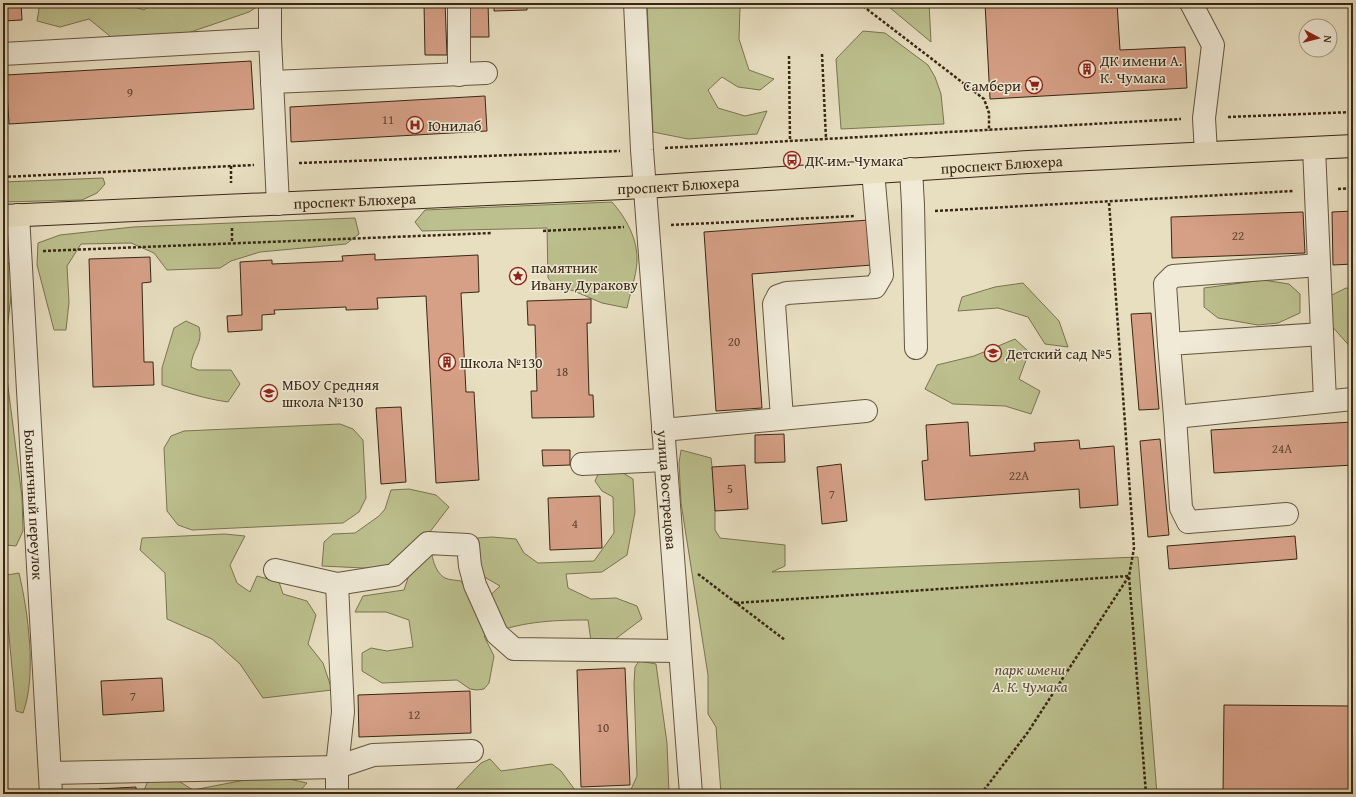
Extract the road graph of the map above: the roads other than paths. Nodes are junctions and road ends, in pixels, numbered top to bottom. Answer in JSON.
{"nodes":[{"id":1,"x":270,"y":3,"type":"edge"},
{"id":2,"x":459,"y":3,"type":"edge"},
{"id":3,"x":635,"y":3,"type":"edge"},
{"id":4,"x":1191,"y":3,"type":"edge"},
{"id":5,"x":270,"y":39,"type":"junction"},
{"id":6,"x":3,"y":54,"type":"edge"},
{"id":7,"x":459,"y":74,"type":"junction"},
{"id":8,"x":486,"y":74,"type":"dead end"},
{"id":9,"x":272,"y":82,"type":"junction"},
{"id":10,"x":1353,"y":146,"type":"edge"},
{"id":11,"x":1314,"y":148,"type":"junction"},
{"id":12,"x":1206,"y":153,"type":"junction"},
{"id":13,"x":911,"y":169,"type":"junction"},
{"id":14,"x":873,"y":172,"type":"junction"},
{"id":15,"x":645,"y":187,"type":"junction"},
{"id":16,"x":278,"y":204,"type":"junction"},
{"id":17,"x":10,"y":216,"type":"edge"},
{"id":18,"x":1319,"y":265,"type":"junction"},
{"id":19,"x":1322,"y":334,"type":"junction"},
{"id":20,"x":1169,"y":344,"type":"junction"},
{"id":21,"x":916,"y":348,"type":"dead end"},
{"id":22,"x":1353,"y":399,"type":"edge"},
{"id":23,"x":1325,"y":402,"type":"junction"},
{"id":24,"x":866,"y":411,"type":"dead end"},
{"id":25,"x":1175,"y":417,"type":"junction"},
{"id":26,"x":782,"y":418,"type":"junction"},
{"id":27,"x":663,"y":430,"type":"junction"},
{"id":28,"x":665,"y":460,"type":"junction"},
{"id":29,"x":582,"y":464,"type":"dead end"},
{"id":30,"x":1287,"y":514,"type":"dead end"},
{"id":31,"x":275,"y":570,"type":"dead end"},
{"id":32,"x":338,"y":584,"type":"junction"},
{"id":33,"x":679,"y":651,"type":"junction"},
{"id":34,"x":472,"y":751,"type":"dead end"},
{"id":35,"x":337,"y":767,"type":"junction"},
{"id":36,"x":50,"y":773,"type":"junction"},
{"id":37,"x":51,"y":794,"type":"edge"},
{"id":38,"x":337,"y":794,"type":"edge"},
{"id":39,"x":691,"y":794,"type":"edge"}],
"edges":[{"from":1,"to":5,"type":"street"},
{"from":2,"to":7,"type":"street"},
{"from":3,"to":15,"type":"street","name":"улица Вострецова"},
{"from":4,"to":12,"type":"street"},
{"from":5,"to":6,"type":"street"},
{"from":5,"to":9,"type":"street"},
{"from":7,"to":8,"type":"street"},
{"from":7,"to":9,"type":"street"},
{"from":9,"to":16,"type":"street"},
{"from":10,"to":11,"type":"main road","name":"проспект Блюхера"},
{"from":11,"to":12,"type":"main road","name":"проспект Блюхера"},
{"from":11,"to":18,"type":"street"},
{"from":12,"to":13,"type":"main road","name":"проспект Блюхера"},
{"from":13,"to":14,"type":"main road","name":"проспект Блюхера"},
{"from":13,"to":21,"type":"street"},
{"from":14,"to":15,"type":"main road","name":"проспект Блюхера"},
{"from":14,"to":26,"type":"street"},
{"from":15,"to":16,"type":"main road","name":"проспект Блюхера"},
{"from":15,"to":27,"type":"street","name":"улица Вострецова"},
{"from":16,"to":17,"type":"main road","name":"проспект Блюхера"},
{"from":17,"to":36,"type":"street","name":"Больничный переулок"},
{"from":18,"to":19,"type":"street"},
{"from":18,"to":20,"type":"street"},
{"from":19,"to":20,"type":"street"},
{"from":19,"to":23,"type":"street"},
{"from":20,"to":25,"type":"street"},
{"from":22,"to":23,"type":"street"},
{"from":23,"to":25,"type":"street"},
{"from":24,"to":26,"type":"street"},
{"from":25,"to":30,"type":"street"},
{"from":26,"to":27,"type":"street"},
{"from":27,"to":28,"type":"street","name":"улица Вострецова"},
{"from":28,"to":29,"type":"street"},
{"from":28,"to":33,"type":"street","name":"улица Вострецова"},
{"from":31,"to":32,"type":"street"},
{"from":32,"to":33,"type":"street"},
{"from":32,"to":35,"type":"street"},
{"from":33,"to":39,"type":"street","name":"улица Вострецова"},
{"from":34,"to":35,"type":"street"},
{"from":35,"to":36,"type":"street"},
{"from":35,"to":38,"type":"street"},
{"from":36,"to":37,"type":"street","name":"Больничный переулок"}]}
